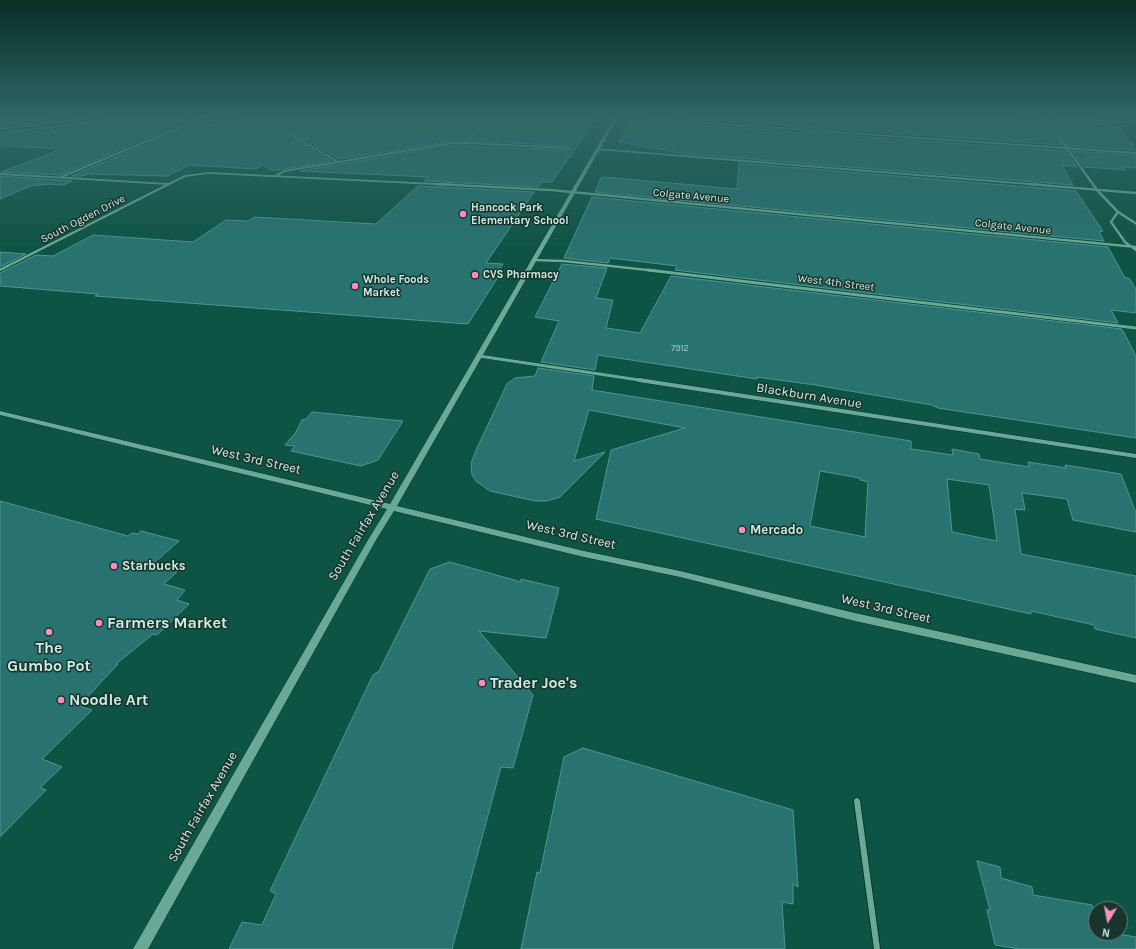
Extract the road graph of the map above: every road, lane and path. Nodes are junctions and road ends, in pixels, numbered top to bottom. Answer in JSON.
{"nodes":[{"id":1,"x":93,"y":163,"type":"edge"},
{"id":2,"x":331,"y":163,"type":"edge"},
{"id":3,"x":589,"y":163,"type":"edge"},
{"id":4,"x":771,"y":163,"type":"edge"},
{"id":5,"x":1079,"y":163,"type":"edge"},
{"id":6,"x":0,"y":174,"type":"edge"},
{"id":7,"x":195,"y":174,"type":"joint"},
{"id":8,"x":277,"y":175,"type":"junction"},
{"id":9,"x":60,"y":177,"type":"junction"},
{"id":10,"x":169,"y":184,"type":"junction"},
{"id":11,"x":1097,"y":190,"type":"junction"},
{"id":12,"x":572,"y":192,"type":"junction"},
{"id":13,"x":1136,"y":193,"type":"edge"},
{"id":14,"x":1118,"y":212,"type":"junction"},
{"id":15,"x":1136,"y":224,"type":"edge"},
{"id":16,"x":1130,"y":247,"type":"junction"},
{"id":17,"x":1136,"y":247,"type":"edge"},
{"id":18,"x":1136,"y":250,"type":"edge"},
{"id":19,"x":533,"y":260,"type":"junction"},
{"id":20,"x":0,"y":270,"type":"edge"},
{"id":21,"x":1136,"y":328,"type":"edge"},
{"id":22,"x":479,"y":356,"type":"junction"},
{"id":23,"x":0,"y":414,"type":"edge"},
{"id":24,"x":1136,"y":456,"type":"edge"},
{"id":25,"x":392,"y":507,"type":"junction"},
{"id":26,"x":1136,"y":679,"type":"edge"},
{"id":27,"x":857,"y":801,"type":"dead end"},
{"id":28,"x":140,"y":949,"type":"edge"},
{"id":29,"x":877,"y":949,"type":"edge"}],
"edges":[{"from":1,"to":9,"type":"street"},
{"from":2,"to":8,"type":"street"},
{"from":3,"to":12,"type":"main road","name":"South Fairfax Avenue"},
{"from":4,"to":11,"type":"street"},
{"from":5,"to":11,"type":"street"},
{"from":6,"to":9,"type":"street"},
{"from":7,"to":8,"type":"street","name":"Colgate Avenue"},
{"from":7,"to":10,"type":"street","name":"South Ogden Drive"},
{"from":8,"to":12,"type":"street","name":"Colgate Avenue"},
{"from":9,"to":10,"type":"street"},
{"from":10,"to":20,"type":"street","name":"South Ogden Drive"},
{"from":11,"to":13,"type":"street"},
{"from":11,"to":14,"type":"street"},
{"from":12,"to":16,"type":"street","name":"Colgate Avenue"},
{"from":12,"to":19,"type":"main road","name":"South Fairfax Avenue"},
{"from":14,"to":15,"type":"street"},
{"from":14,"to":16,"type":"street"},
{"from":16,"to":17,"type":"street","name":"Colgate Avenue"},
{"from":16,"to":18,"type":"street"},
{"from":19,"to":21,"type":"street","name":"West 4th Street"},
{"from":19,"to":22,"type":"main road","name":"South Fairfax Avenue"},
{"from":22,"to":24,"type":"street","name":"Blackburn Avenue"},
{"from":22,"to":25,"type":"main road","name":"South Fairfax Avenue"},
{"from":23,"to":25,"type":"main road","name":"West 3rd Street"},
{"from":25,"to":26,"type":"main road","name":"West 3rd Street"},
{"from":25,"to":28,"type":"main road","name":"South Fairfax Avenue"},
{"from":27,"to":29,"type":"street"}]}
